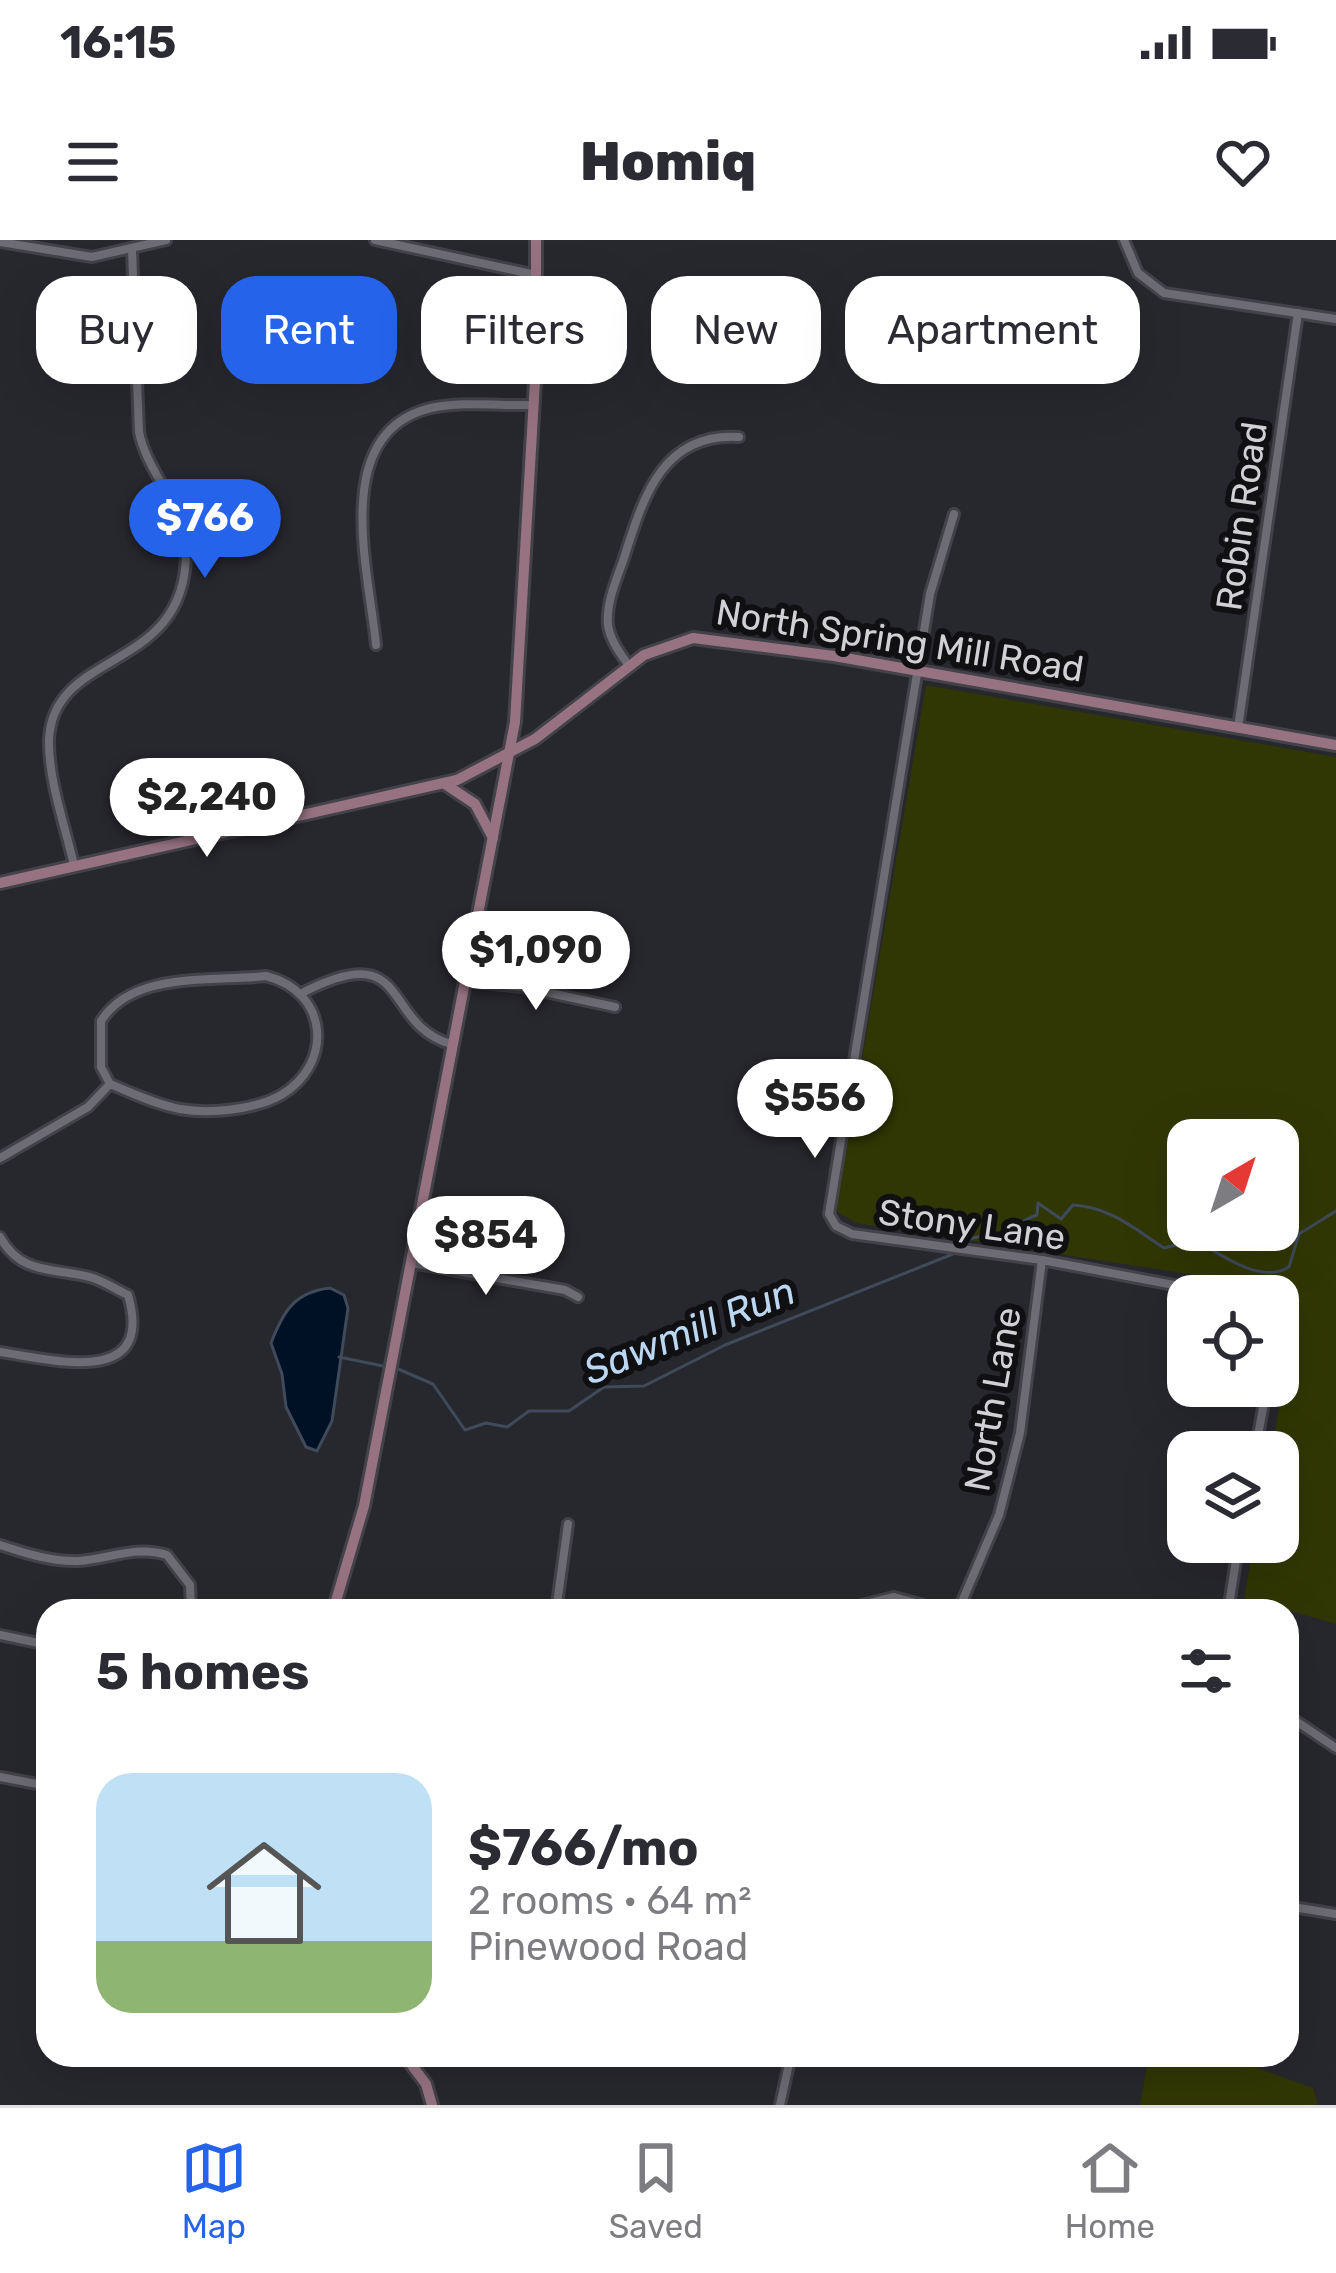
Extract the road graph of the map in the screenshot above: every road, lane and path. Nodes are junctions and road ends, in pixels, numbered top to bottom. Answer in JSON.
{"nodes":[{"id":1,"x":166,"y":240,"type":"edge"},
{"id":2,"x":375,"y":240,"type":"edge"},
{"id":3,"x":536,"y":240,"type":"edge"},
{"id":4,"x":1124,"y":240,"type":"edge"},
{"id":5,"x":0,"y":242,"type":"edge"},
{"id":6,"x":132,"y":250,"type":"junction"},
{"id":7,"x":536,"y":275,"type":"junction"},
{"id":8,"x":1298,"y":313,"type":"junction"},
{"id":9,"x":1336,"y":319,"type":"edge"},
{"id":10,"x":533,"y":405,"type":"junction"},
{"id":11,"x":739,"y":437,"type":"dead end"},
{"id":12,"x":954,"y":514,"type":"dead end"},
{"id":13,"x":376,"y":645,"type":"dead end"},
{"id":14,"x":629,"y":666,"type":"junction"},
{"id":15,"x":920,"y":670,"type":"junction"},
{"id":16,"x":1238,"y":728,"type":"junction"},
{"id":17,"x":1336,"y":745,"type":"edge"},
{"id":18,"x":510,"y":753,"type":"junction"},
{"id":19,"x":446,"y":784,"type":"junction"},
{"id":20,"x":494,"y":842,"type":"junction"},
{"id":21,"x":74,"y":866,"type":"junction"},
{"id":22,"x":0,"y":883,"type":"edge"},
{"id":23,"x":463,"y":981,"type":"junction"},
{"id":24,"x":304,"y":992,"type":"junction"},
{"id":25,"x":615,"y":1007,"type":"dead end"},
{"id":26,"x":451,"y":1044,"type":"junction"},
{"id":27,"x":110,"y":1084,"type":"junction"},
{"id":28,"x":0,"y":1158,"type":"edge"},
{"id":29,"x":0,"y":1237,"type":"edge"},
{"id":30,"x":1042,"y":1259,"type":"junction"},
{"id":31,"x":410,"y":1263,"type":"junction"},
{"id":32,"x":1167,"y":1283,"type":"edge"},
{"id":33,"x":578,"y":1297,"type":"dead end"},
{"id":34,"x":0,"y":1353,"type":"edge"},
{"id":35,"x":568,"y":1524,"type":"dead end"},
{"id":36,"x":0,"y":1546,"type":"edge"},
{"id":37,"x":1235,"y":1563,"type":"edge"},
{"id":38,"x":191,"y":1599,"type":"edge"},
{"id":39,"x":336,"y":1599,"type":"edge"},
{"id":40,"x":558,"y":1599,"type":"edge"},
{"id":41,"x":963,"y":1599,"type":"edge"},
{"id":42,"x":1229,"y":1599,"type":"edge"},
{"id":43,"x":0,"y":1635,"type":"edge"},
{"id":44,"x":36,"y":1642,"type":"edge"},
{"id":45,"x":1299,"y":1723,"type":"edge"},
{"id":46,"x":1336,"y":1748,"type":"edge"},
{"id":47,"x":0,"y":1778,"type":"edge"},
{"id":48,"x":36,"y":1784,"type":"edge"},
{"id":49,"x":1299,"y":1908,"type":"edge"},
{"id":50,"x":1336,"y":1914,"type":"edge"},
{"id":51,"x":413,"y":2067,"type":"edge"},
{"id":52,"x":788,"y":2067,"type":"edge"},
{"id":53,"x":432,"y":2105,"type":"edge"},
{"id":54,"x":780,"y":2105,"type":"edge"}],
"edges":[{"from":1,"to":6,"type":"street"},
{"from":2,"to":7,"type":"street"},
{"from":3,"to":7,"type":"main road"},
{"from":4,"to":8,"type":"street"},
{"from":5,"to":6,"type":"street"},
{"from":6,"to":21,"type":"street"},
{"from":7,"to":10,"type":"main road"},
{"from":8,"to":9,"type":"street"},
{"from":8,"to":16,"type":"street","name":"Robin Road"},
{"from":10,"to":13,"type":"street"},
{"from":10,"to":18,"type":"main road"},
{"from":11,"to":14,"type":"street"},
{"from":12,"to":15,"type":"street"},
{"from":14,"to":15,"type":"main road","name":"North Spring Mill Road"},
{"from":14,"to":18,"type":"main road","name":"North Spring Mill Road"},
{"from":15,"to":16,"type":"main road","name":"North Spring Mill Road"},
{"from":15,"to":30,"type":"street","name":"Stony Lane"},
{"from":16,"to":17,"type":"main road","name":"North Spring Mill Road"},
{"from":18,"to":19,"type":"main road","name":"North Spring Mill Road"},
{"from":18,"to":20,"type":"main road"},
{"from":19,"to":20,"type":"main road"},
{"from":19,"to":21,"type":"main road","name":"North Spring Mill Road"},
{"from":20,"to":23,"type":"main road"},
{"from":21,"to":22,"type":"main road","name":"North Spring Mill Road"},
{"from":23,"to":25,"type":"street"},
{"from":23,"to":26,"type":"main road"},
{"from":24,"to":26,"type":"street"},
{"from":24,"to":27,"type":"street"},
{"from":24,"to":27,"type":"street"},
{"from":26,"to":31,"type":"main road"},
{"from":27,"to":28,"type":"street"},
{"from":29,"to":34,"type":"street"},
{"from":30,"to":32,"type":"street","name":"Stony Lane"},
{"from":30,"to":41,"type":"street","name":"North Lane"},
{"from":31,"to":33,"type":"street"},
{"from":31,"to":39,"type":"main road"},
{"from":35,"to":40,"type":"street"},
{"from":36,"to":38,"type":"street"},
{"from":37,"to":42,"type":"street"},
{"from":43,"to":44,"type":"street"},
{"from":45,"to":46,"type":"street"},
{"from":47,"to":48,"type":"street"},
{"from":49,"to":50,"type":"street"},
{"from":51,"to":53,"type":"main road"},
{"from":52,"to":54,"type":"street"}]}
